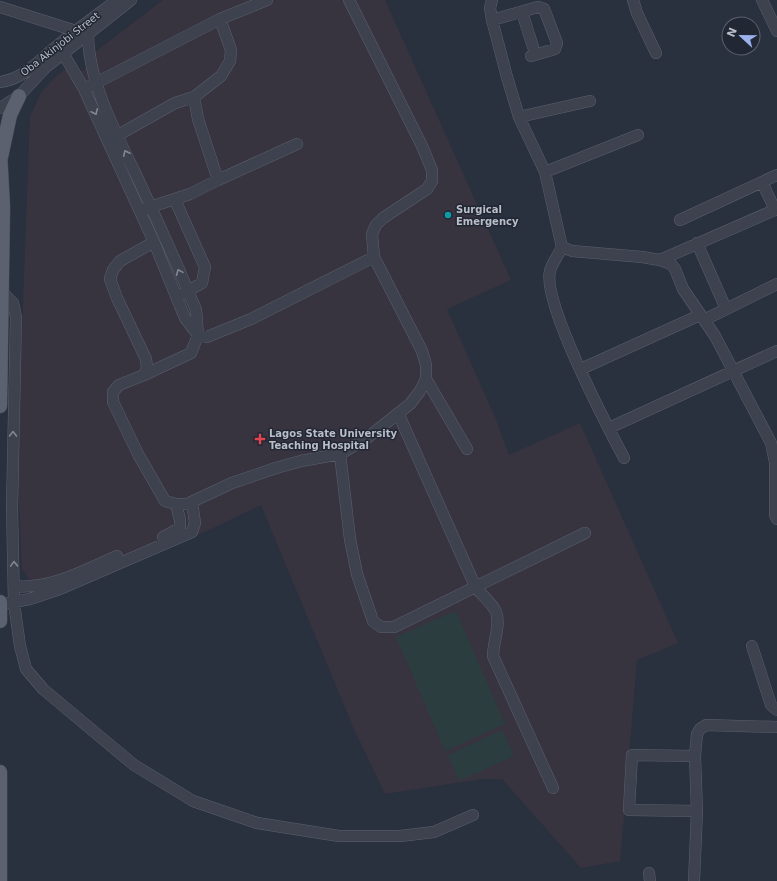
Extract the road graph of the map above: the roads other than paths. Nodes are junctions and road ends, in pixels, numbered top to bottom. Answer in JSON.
{"nodes":[{"id":1,"x":116,"y":0,"type":"edge"},
{"id":2,"x":131,"y":0,"type":"edge"},
{"id":3,"x":267,"y":0,"type":"edge"},
{"id":4,"x":350,"y":0,"type":"edge"},
{"id":5,"x":492,"y":0,"type":"edge"},
{"id":6,"x":633,"y":0,"type":"edge"},
{"id":7,"x":762,"y":0,"type":"edge"},
{"id":8,"x":0,"y":7,"type":"edge"},
{"id":9,"x":522,"y":12,"type":"junction"},
{"id":10,"x":220,"y":19,"type":"junction"},
{"id":11,"x":492,"y":20,"type":"junction"},
{"id":12,"x":76,"y":31,"type":"junction"},
{"id":13,"x":777,"y":31,"type":"edge"},
{"id":14,"x":88,"y":33,"type":"junction"},
{"id":15,"x":63,"y":53,"type":"junction"},
{"id":16,"x":656,"y":53,"type":"dead end"},
{"id":17,"x":0,"y":82,"type":"edge"},
{"id":18,"x":96,"y":83,"type":"junction"},
{"id":19,"x":84,"y":89,"type":"junction"},
{"id":20,"x":19,"y":96,"type":"junction"},
{"id":21,"x":194,"y":97,"type":"junction"},
{"id":22,"x":590,"y":101,"type":"dead end"},
{"id":23,"x":0,"y":108,"type":"edge"},
{"id":24,"x":519,"y":117,"type":"junction"},
{"id":25,"x":638,"y":135,"type":"dead end"},
{"id":26,"x":112,"y":138,"type":"junction"},
{"id":27,"x":297,"y":144,"type":"dead end"},
{"id":28,"x":0,"y":155,"type":"edge"},
{"id":29,"x":545,"y":172,"type":"junction"},
{"id":30,"x":777,"y":175,"type":"edge"},
{"id":31,"x":218,"y":180,"type":"junction"},
{"id":32,"x":762,"y":182,"type":"junction"},
{"id":33,"x":175,"y":200,"type":"junction"},
{"id":34,"x":2,"y":204,"type":"edge"},
{"id":35,"x":151,"y":207,"type":"junction"},
{"id":36,"x":776,"y":209,"type":"edge"},
{"id":37,"x":139,"y":210,"type":"junction"},
{"id":38,"x":680,"y":220,"type":"dead end"},
{"id":39,"x":154,"y":242,"type":"junction"},
{"id":40,"x":697,"y":243,"type":"junction"},
{"id":41,"x":562,"y":247,"type":"junction"},
{"id":42,"x":374,"y":257,"type":"junction"},
{"id":43,"x":660,"y":260,"type":"junction"},
{"id":44,"x":777,"y":284,"type":"edge"},
{"id":45,"x":188,"y":291,"type":"junction"},
{"id":46,"x":3,"y":293,"type":"junction"},
{"id":47,"x":176,"y":297,"type":"junction"},
{"id":48,"x":726,"y":309,"type":"junction"},
{"id":49,"x":702,"y":317,"type":"junction"},
{"id":50,"x":198,"y":335,"type":"junction"},
{"id":51,"x":777,"y":351,"type":"edge"},
{"id":52,"x":581,"y":369,"type":"junction"},
{"id":53,"x":733,"y":371,"type":"junction"},
{"id":54,"x":144,"y":375,"type":"junction"},
{"id":55,"x":426,"y":379,"type":"junction"},
{"id":56,"x":0,"y":406,"type":"edge"},
{"id":57,"x":398,"y":413,"type":"junction"},
{"id":58,"x":609,"y":428,"type":"junction"},
{"id":59,"x":467,"y":448,"type":"dead end"},
{"id":60,"x":340,"y":454,"type":"junction"},
{"id":61,"x":624,"y":458,"type":"dead end"},
{"id":62,"x":776,"y":462,"type":"edge"},
{"id":63,"x":192,"y":502,"type":"junction"},
{"id":64,"x":176,"y":504,"type":"junction"},
{"id":65,"x":777,"y":519,"type":"edge"},
{"id":66,"x":585,"y":533,"type":"dead end"},
{"id":67,"x":14,"y":586,"type":"junction"},
{"id":68,"x":476,"y":588,"type":"junction"},
{"id":69,"x":0,"y":603,"type":"edge"},
{"id":70,"x":14,"y":603,"type":"junction"},
{"id":71,"x":0,"y":621,"type":"edge"},
{"id":72,"x":752,"y":646,"type":"dead end"},
{"id":73,"x":777,"y":710,"type":"edge"},
{"id":74,"x":777,"y":727,"type":"edge"},
{"id":75,"x":695,"y":756,"type":"junction"},
{"id":76,"x":0,"y":772,"type":"edge"},
{"id":77,"x":553,"y":788,"type":"dead end"},
{"id":78,"x":698,"y":810,"type":"junction"},
{"id":79,"x":473,"y":815,"type":"dead end"},
{"id":80,"x":0,"y":881,"type":"edge"},
{"id":81,"x":694,"y":881,"type":"edge"}],
"edges":[{"from":1,"to":12,"type":"street","name":"Oba Akinjobi Street"},
{"from":2,"to":14,"type":"street"},
{"from":3,"to":10,"type":"street"},
{"from":4,"to":42,"type":"street"},
{"from":5,"to":11,"type":"street"},
{"from":6,"to":16,"type":"street"},
{"from":7,"to":13,"type":"street"},
{"from":8,"to":12,"type":"street"},
{"from":9,"to":9,"type":"street"},
{"from":9,"to":11,"type":"street"},
{"from":10,"to":18,"type":"street"},
{"from":10,"to":21,"type":"street"},
{"from":11,"to":24,"type":"street"},
{"from":12,"to":17,"type":"street","name":"Oba Akinjobi Street"},
{"from":14,"to":15,"type":"street"},
{"from":14,"to":18,"type":"street"},
{"from":15,"to":19,"type":"street"},
{"from":15,"to":20,"type":"street"},
{"from":18,"to":19,"type":"street"},
{"from":18,"to":26,"type":"street"},
{"from":19,"to":26,"type":"street","one_way":true},
{"from":20,"to":23,"type":"street"},
{"from":20,"to":28,"type":"main road"},
{"from":21,"to":26,"type":"street"},
{"from":21,"to":31,"type":"street"},
{"from":22,"to":24,"type":"street"},
{"from":24,"to":29,"type":"street"},
{"from":25,"to":29,"type":"street"},
{"from":35,"to":26,"type":"street","one_way":true},
{"from":26,"to":37,"type":"street"},
{"from":27,"to":31,"type":"street"},
{"from":28,"to":34,"type":"main road"},
{"from":29,"to":41,"type":"street"},
{"from":30,"to":32,"type":"street"},
{"from":31,"to":33,"type":"street"},
{"from":32,"to":36,"type":"street"},
{"from":32,"to":38,"type":"street"},
{"from":33,"to":35,"type":"street"},
{"from":33,"to":45,"type":"street"},
{"from":34,"to":46,"type":"main road"},
{"from":35,"to":37,"type":"street"},
{"from":45,"to":35,"type":"street","one_way":true},
{"from":36,"to":40,"type":"street"},
{"from":37,"to":39,"type":"street"},
{"from":39,"to":47,"type":"street"},
{"from":39,"to":54,"type":"street"},
{"from":40,"to":43,"type":"street"},
{"from":40,"to":48,"type":"street"},
{"from":41,"to":43,"type":"street"},
{"from":41,"to":52,"type":"street"},
{"from":42,"to":50,"type":"street"},
{"from":42,"to":55,"type":"street"},
{"from":43,"to":49,"type":"street"},
{"from":44,"to":48,"type":"street"},
{"from":45,"to":47,"type":"street"},
{"from":45,"to":50,"type":"street"},
{"from":46,"to":56,"type":"main road"},
{"from":67,"to":46,"type":"street","one_way":true},
{"from":47,"to":50,"type":"street"},
{"from":48,"to":49,"type":"street"},
{"from":49,"to":52,"type":"street"},
{"from":49,"to":53,"type":"street"},
{"from":50,"to":54,"type":"street"},
{"from":51,"to":53,"type":"street"},
{"from":52,"to":58,"type":"street"},
{"from":53,"to":58,"type":"street"},
{"from":53,"to":62,"type":"street"},
{"from":54,"to":64,"type":"street"},
{"from":55,"to":57,"type":"street"},
{"from":55,"to":59,"type":"street"},
{"from":57,"to":60,"type":"street"},
{"from":57,"to":68,"type":"street"},
{"from":58,"to":61,"type":"street"},
{"from":60,"to":63,"type":"street"},
{"from":60,"to":68,"type":"street"},
{"from":62,"to":65,"type":"street"},
{"from":63,"to":64,"type":"street"},
{"from":63,"to":70,"type":"street"},
{"from":64,"to":67,"type":"street"},
{"from":66,"to":68,"type":"street"},
{"from":67,"to":70,"type":"street"},
{"from":68,"to":77,"type":"street"},
{"from":69,"to":70,"type":"street"},
{"from":69,"to":71,"type":"main road"},
{"from":70,"to":79,"type":"street"},
{"from":72,"to":73,"type":"street"},
{"from":74,"to":75,"type":"street"},
{"from":75,"to":78,"type":"street"},
{"from":75,"to":78,"type":"street"},
{"from":76,"to":80,"type":"main road"},
{"from":78,"to":81,"type":"street"}]}
